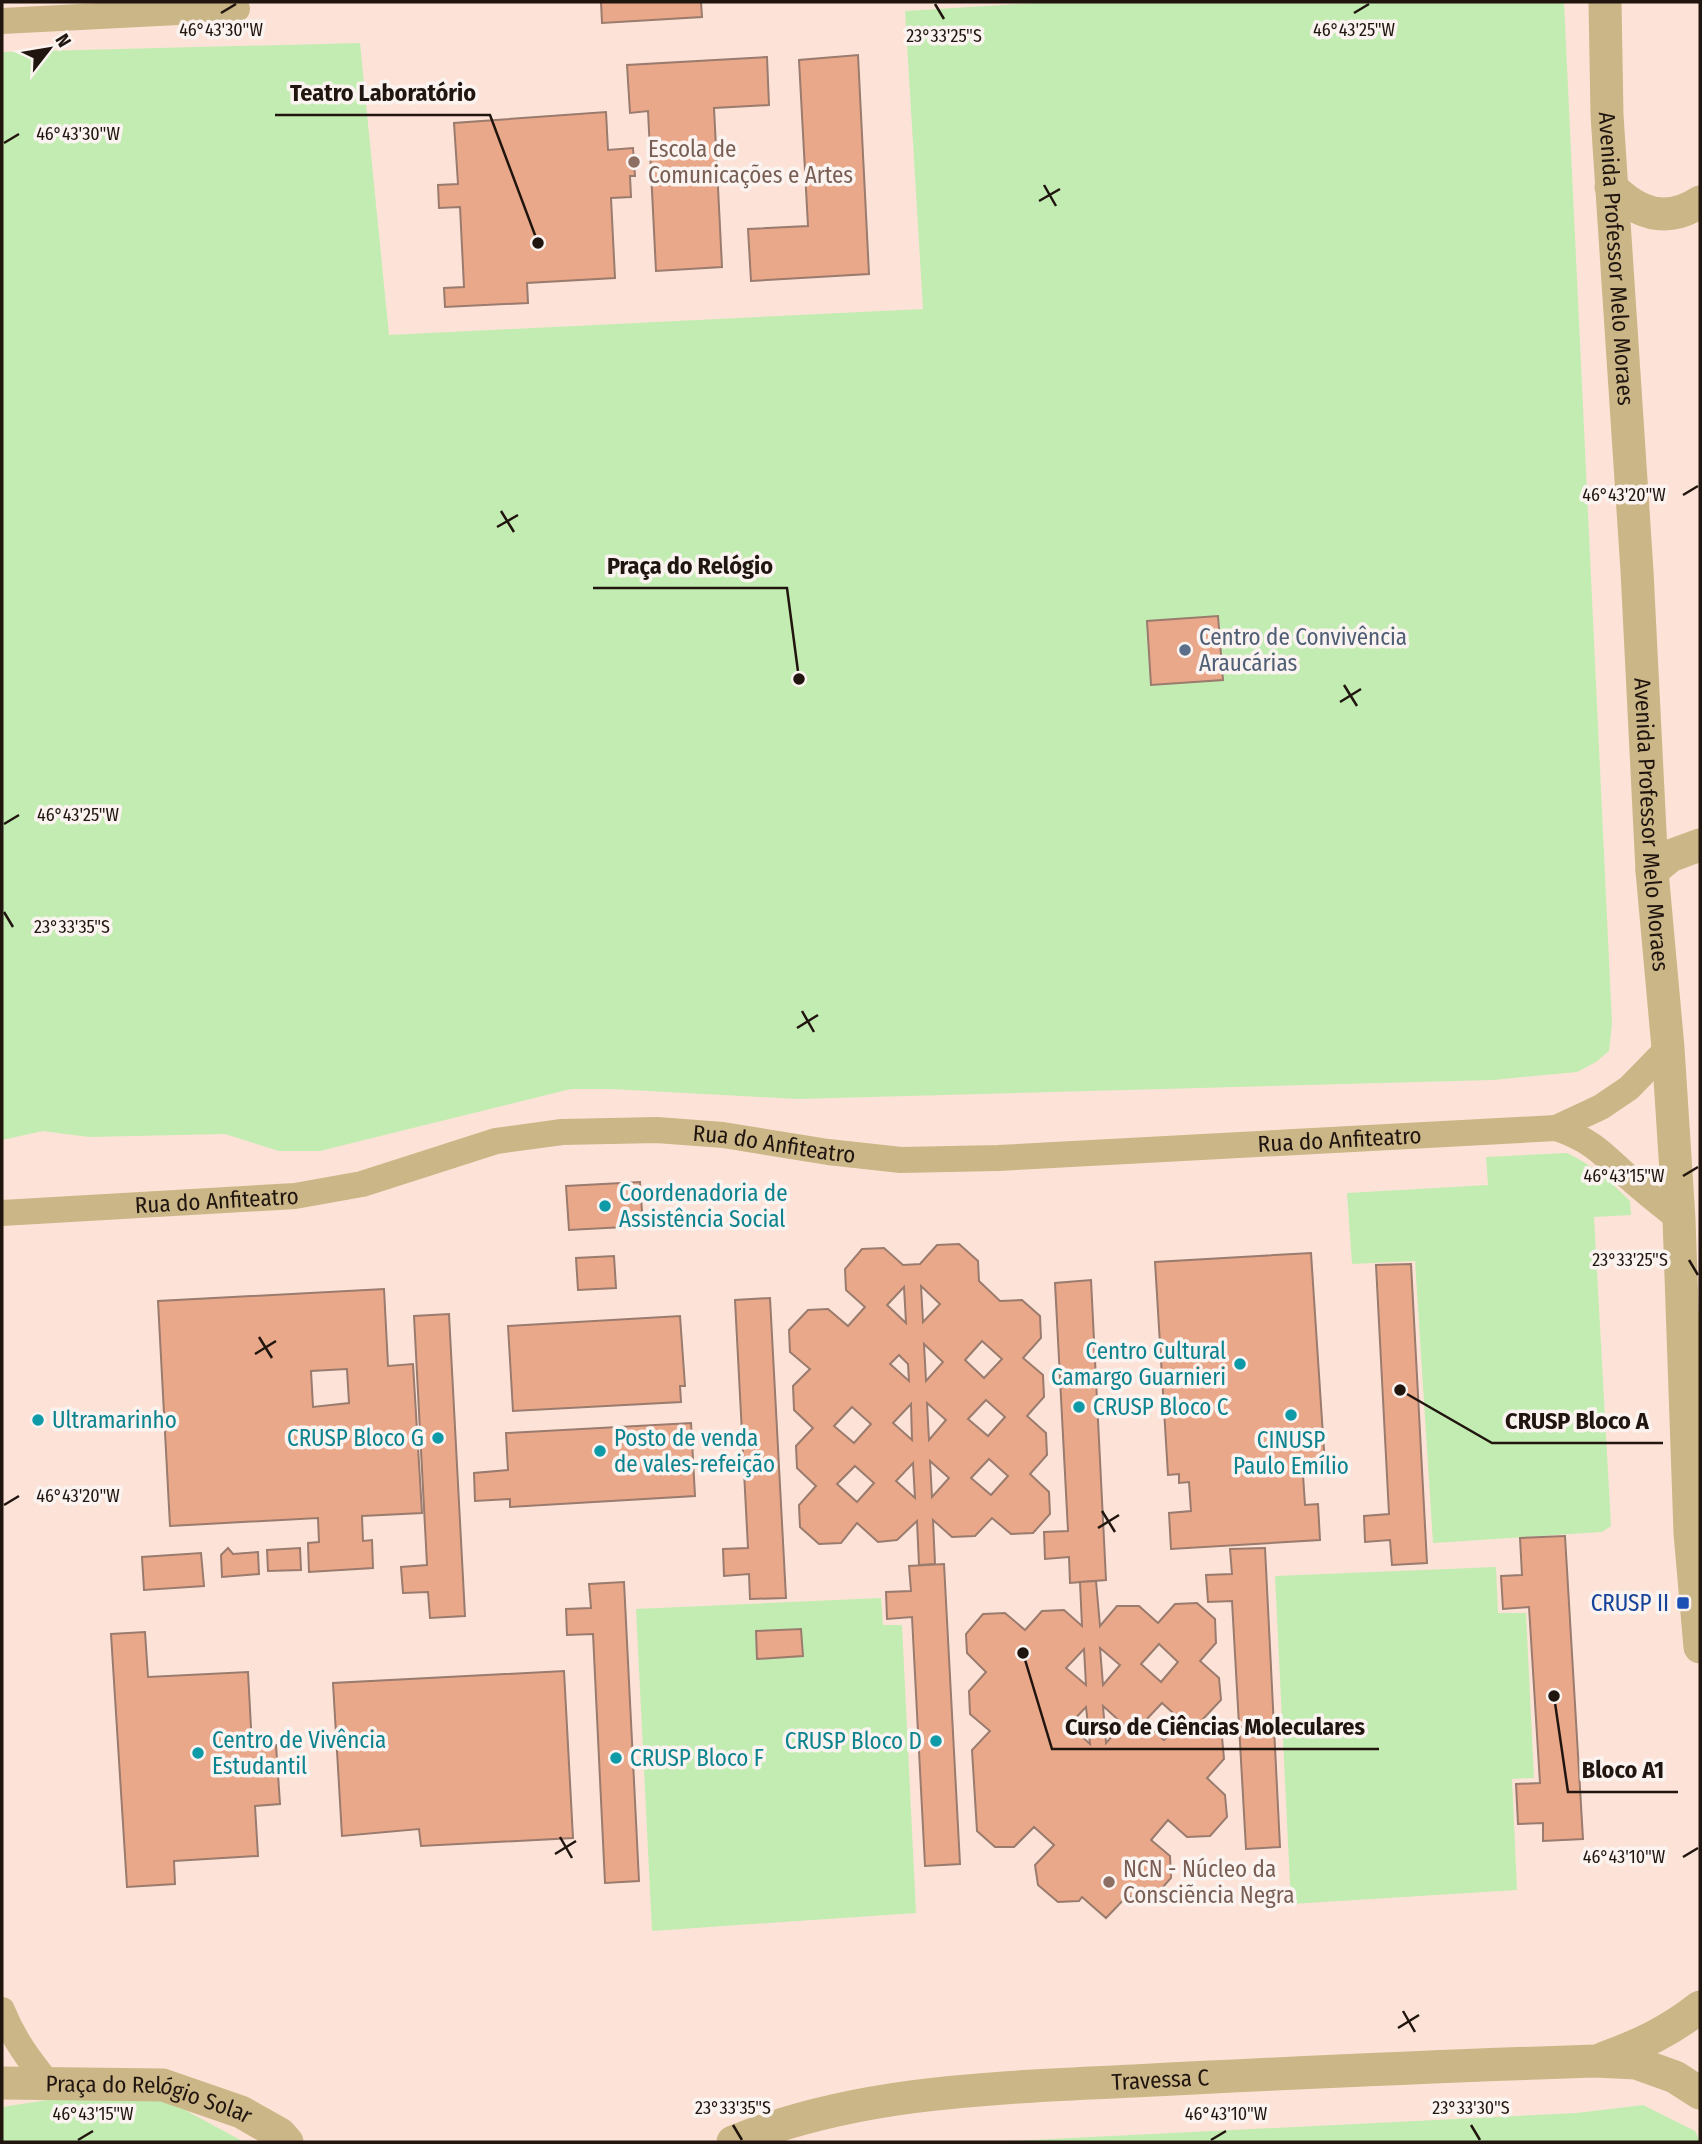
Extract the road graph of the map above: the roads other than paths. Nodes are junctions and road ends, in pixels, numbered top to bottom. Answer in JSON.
{"nodes":[{"id":1,"x":1605,"y":2,"type":"edge"},
{"id":2,"x":237,"y":9,"type":"dead end"},
{"id":3,"x":2,"y":21,"type":"edge"},
{"id":4,"x":1611,"y":187,"type":"junction"},
{"id":5,"x":1700,"y":202,"type":"edge"},
{"id":6,"x":1700,"y":845,"type":"edge"},
{"id":7,"x":1652,"y":871,"type":"junction"},
{"id":8,"x":1668,"y":1048,"type":"junction"},
{"id":9,"x":1556,"y":1128,"type":"junction"},
{"id":10,"x":6,"y":1216,"type":"edge"},
{"id":11,"x":1679,"y":1219,"type":"junction"},
{"id":12,"x":1700,"y":1647,"type":"edge"},
{"id":13,"x":1700,"y":2007,"type":"edge"},
{"id":14,"x":2,"y":2011,"type":"edge"},
{"id":15,"x":1595,"y":2061,"type":"junction"},
{"id":16,"x":2,"y":2083,"type":"edge"},
{"id":17,"x":48,"y":2083,"type":"junction"},
{"id":18,"x":1700,"y":2093,"type":"edge"},
{"id":19,"x":287,"y":2142,"type":"edge"},
{"id":20,"x":733,"y":2142,"type":"edge"}],
"edges":[{"from":1,"to":4,"type":"street","name":"Avenida Professor Melo Moraes"},
{"from":2,"to":3,"type":"street"},
{"from":4,"to":5,"type":"street"},
{"from":4,"to":7,"type":"street","name":"Avenida Professor Melo Moraes"},
{"from":6,"to":7,"type":"street"},
{"from":7,"to":8,"type":"street","name":"Avenida Professor Melo Moraes"},
{"from":8,"to":9,"type":"street","name":"Rua do Anfiteatro"},
{"from":8,"to":11,"type":"street","name":"Avenida Professor Melo Moraes"},
{"from":9,"to":10,"type":"street","name":"Rua do Anfiteatro"},
{"from":9,"to":11,"type":"street","name":"Rua do Anfiteatro"},
{"from":11,"to":12,"type":"street","name":"Avenida Professor Melo Moraes"},
{"from":13,"to":15,"type":"street","name":"Travessa C"},
{"from":14,"to":17,"type":"street"},
{"from":15,"to":18,"type":"street","name":"Travessa C"},
{"from":15,"to":20,"type":"street","name":"Travessa C"},
{"from":16,"to":17,"type":"street","name":"Praça do Relógio Solar"},
{"from":17,"to":19,"type":"street","name":"Praça do Relógio Solar"}]}
